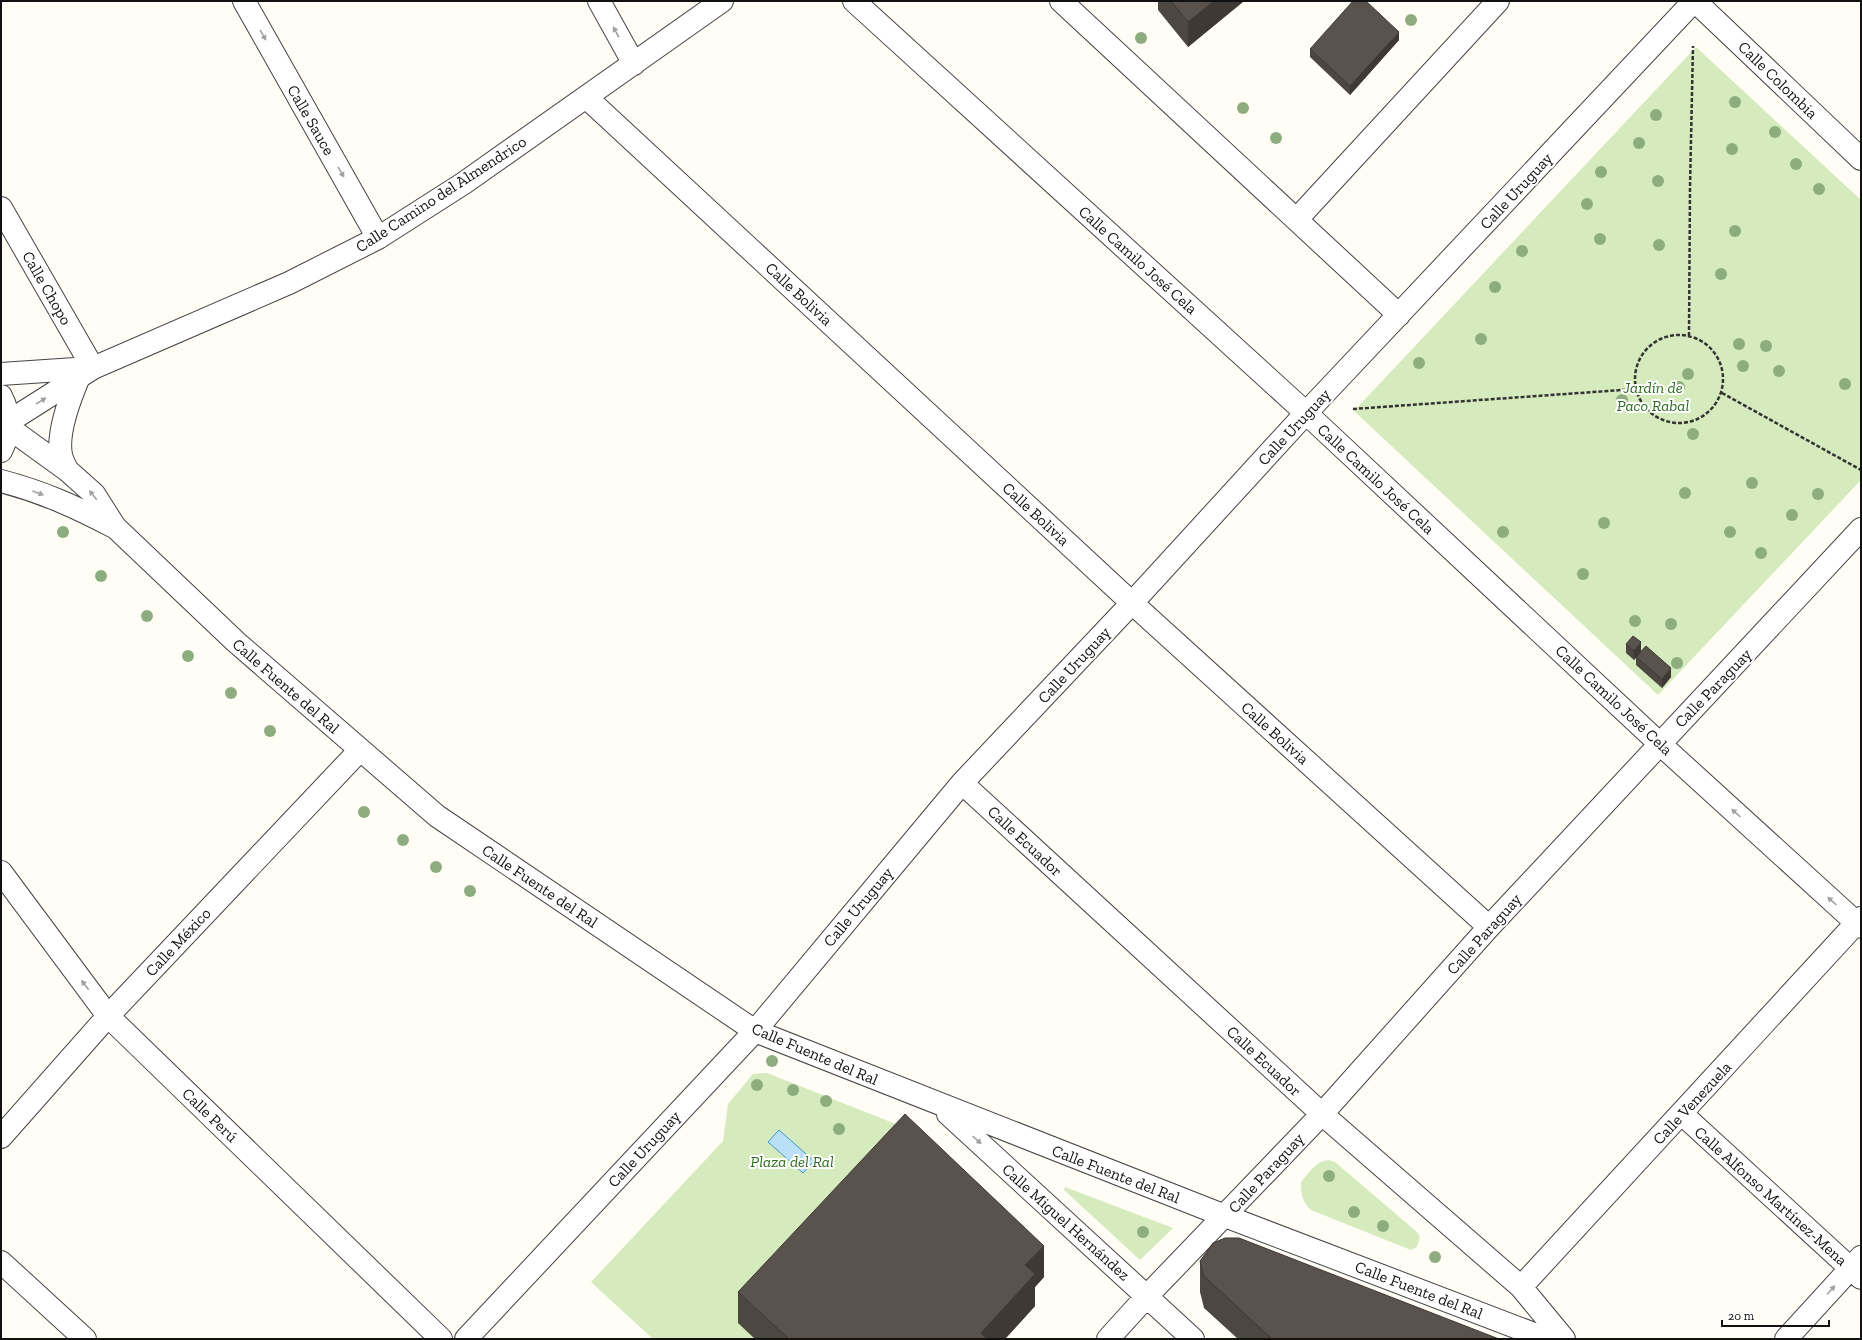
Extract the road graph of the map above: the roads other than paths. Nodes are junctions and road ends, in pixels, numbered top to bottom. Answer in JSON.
{"nodes":[{"id":1,"x":244,"y":1,"type":"edge"},
{"id":2,"x":599,"y":1,"type":"edge"},
{"id":3,"x":722,"y":1,"type":"edge"},
{"id":4,"x":854,"y":1,"type":"edge"},
{"id":5,"x":1061,"y":1,"type":"edge"},
{"id":6,"x":1498,"y":1,"type":"edge"},
{"id":7,"x":1694,"y":1,"type":"edge"},
{"id":8,"x":634,"y":64,"type":"junction"},
{"id":9,"x":587,"y":98,"type":"junction"},
{"id":10,"x":1861,"y":159,"type":"edge"},
{"id":11,"x":1,"y":208,"type":"edge"},
{"id":12,"x":1297,"y":219,"type":"junction"},
{"id":13,"x":378,"y":238,"type":"junction"},
{"id":14,"x":1399,"y":315,"type":"junction"},
{"id":15,"x":86,"y":373,"type":"junction"},
{"id":16,"x":1,"y":374,"type":"edge"},
{"id":17,"x":1,"y":396,"type":"edge"},
{"id":18,"x":1306,"y":413,"type":"junction"},
{"id":19,"x":8,"y":425,"type":"junction"},
{"id":20,"x":1,"y":451,"type":"edge"},
{"id":21,"x":67,"y":470,"type":"junction"},
{"id":22,"x":1,"y":481,"type":"edge"},
{"id":23,"x":115,"y":528,"type":"junction"},
{"id":24,"x":1861,"y":529,"type":"edge"},
{"id":25,"x":1132,"y":603,"type":"junction"},
{"id":26,"x":1660,"y":744,"type":"junction"},
{"id":27,"x":360,"y":750,"type":"junction"},
{"id":28,"x":962,"y":783,"type":"junction"},
{"id":29,"x":1,"y":872,"type":"edge"},
{"id":30,"x":1859,"y":923,"type":"edge"},
{"id":31,"x":1489,"y":927,"type":"junction"},
{"id":32,"x":108,"y":1016,"type":"junction"},
{"id":33,"x":755,"y":1031,"type":"junction"},
{"id":34,"x":938,"y":1105,"type":"junction"},
{"id":35,"x":1322,"y":1114,"type":"junction"},
{"id":36,"x":1682,"y":1114,"type":"junction"},
{"id":37,"x":1,"y":1137,"type":"edge"},
{"id":38,"x":1225,"y":1216,"type":"junction"},
{"id":39,"x":1,"y":1262,"type":"edge"},
{"id":40,"x":1857,"y":1268,"type":"edge"},
{"id":41,"x":1521,"y":1287,"type":"junction"},
{"id":42,"x":1147,"y":1296,"type":"junction"},
{"id":43,"x":85,"y":1339,"type":"edge"},
{"id":44,"x":441,"y":1339,"type":"edge"},
{"id":45,"x":466,"y":1339,"type":"edge"},
{"id":46,"x":1108,"y":1339,"type":"edge"},
{"id":47,"x":1193,"y":1339,"type":"edge"},
{"id":48,"x":1547,"y":1339,"type":"edge"},
{"id":49,"x":1564,"y":1339,"type":"edge"},
{"id":50,"x":1786,"y":1339,"type":"edge"}],
"edges":[{"from":1,"to":13,"type":"street","name":"Calle Sauce","one_way":true},
{"from":8,"to":2,"type":"street","one_way":true},
{"from":3,"to":8,"type":"street","name":"Calle Camino del Almendrico"},
{"from":4,"to":18,"type":"street","name":"Calle Camilo José Cela"},
{"from":5,"to":12,"type":"street"},
{"from":6,"to":12,"type":"street"},
{"from":7,"to":10,"type":"street","name":"Calle Colombia"},
{"from":7,"to":14,"type":"street","name":"Calle Uruguay"},
{"from":8,"to":9,"type":"street","name":"Calle Camino del Almendrico"},
{"from":9,"to":13,"type":"street","name":"Calle Camino del Almendrico"},
{"from":9,"to":25,"type":"street","name":"Calle Bolivia"},
{"from":11,"to":15,"type":"street","name":"Calle Chopo"},
{"from":12,"to":14,"type":"street"},
{"from":13,"to":15,"type":"street","name":"Calle Camino del Almendrico"},
{"from":14,"to":18,"type":"street","name":"Calle Uruguay"},
{"from":15,"to":16,"type":"street","name":"Calle Camino del Almendrico"},
{"from":19,"to":15,"type":"street","name":"Calle Camino del Almendrico","one_way":true},
{"from":15,"to":21,"type":"street"},
{"from":17,"to":19,"type":"street"},
{"from":18,"to":25,"type":"street","name":"Calle Uruguay"},
{"from":18,"to":26,"type":"street","name":"Calle Camilo José Cela"},
{"from":19,"to":20,"type":"street"},
{"from":19,"to":21,"type":"street","name":"Calle Fuente del Ral"},
{"from":23,"to":21,"type":"street","name":"Calle Fuente del Ral","one_way":true},
{"from":22,"to":23,"type":"street","name":"Calle Fuente del Ral","one_way":true},
{"from":23,"to":27,"type":"street","name":"Calle Fuente del Ral"},
{"from":24,"to":26,"type":"street","name":"Calle Paraguay"},
{"from":25,"to":28,"type":"street","name":"Calle Uruguay"},
{"from":25,"to":31,"type":"street","name":"Calle Bolivia"},
{"from":30,"to":26,"type":"street","name":"Calle Camilo José Cela","one_way":true},
{"from":26,"to":31,"type":"street","name":"Calle Paraguay"},
{"from":27,"to":32,"type":"street","name":"Calle México"},
{"from":27,"to":33,"type":"street","name":"Calle Fuente del Ral"},
{"from":28,"to":33,"type":"street","name":"Calle Uruguay"},
{"from":28,"to":35,"type":"street","name":"Calle Ecuador"},
{"from":32,"to":29,"type":"street","name":"Calle Perú","one_way":true},
{"from":30,"to":36,"type":"street","name":"Calle Venezuela"},
{"from":31,"to":35,"type":"street","name":"Calle Paraguay"},
{"from":32,"to":37,"type":"street","name":"Calle México"},
{"from":32,"to":44,"type":"street","name":"Calle Perú"},
{"from":33,"to":34,"type":"street","name":"Calle Fuente del Ral"},
{"from":33,"to":45,"type":"street","name":"Calle Uruguay"},
{"from":34,"to":38,"type":"street","name":"Calle Fuente del Ral"},
{"from":34,"to":42,"type":"street","name":"Calle Miguel Hernández","one_way":true},
{"from":35,"to":38,"type":"street","name":"Calle Paraguay"},
{"from":35,"to":41,"type":"street","name":"Calle Ecuador"},
{"from":36,"to":40,"type":"street","name":"Calle Alfonso Martínez-Mena"},
{"from":36,"to":41,"type":"street","name":"Calle Venezuela"},
{"from":38,"to":42,"type":"street","name":"Calle Paraguay"},
{"from":38,"to":48,"type":"street","name":"Calle Fuente del Ral"},
{"from":39,"to":43,"type":"street"},
{"from":50,"to":40,"type":"street","one_way":true},
{"from":41,"to":49,"type":"street","name":"Calle Ecuador"},
{"from":42,"to":46,"type":"street","name":"Calle Paraguay"},
{"from":42,"to":47,"type":"street","name":"Calle Miguel Hernández"}]}
